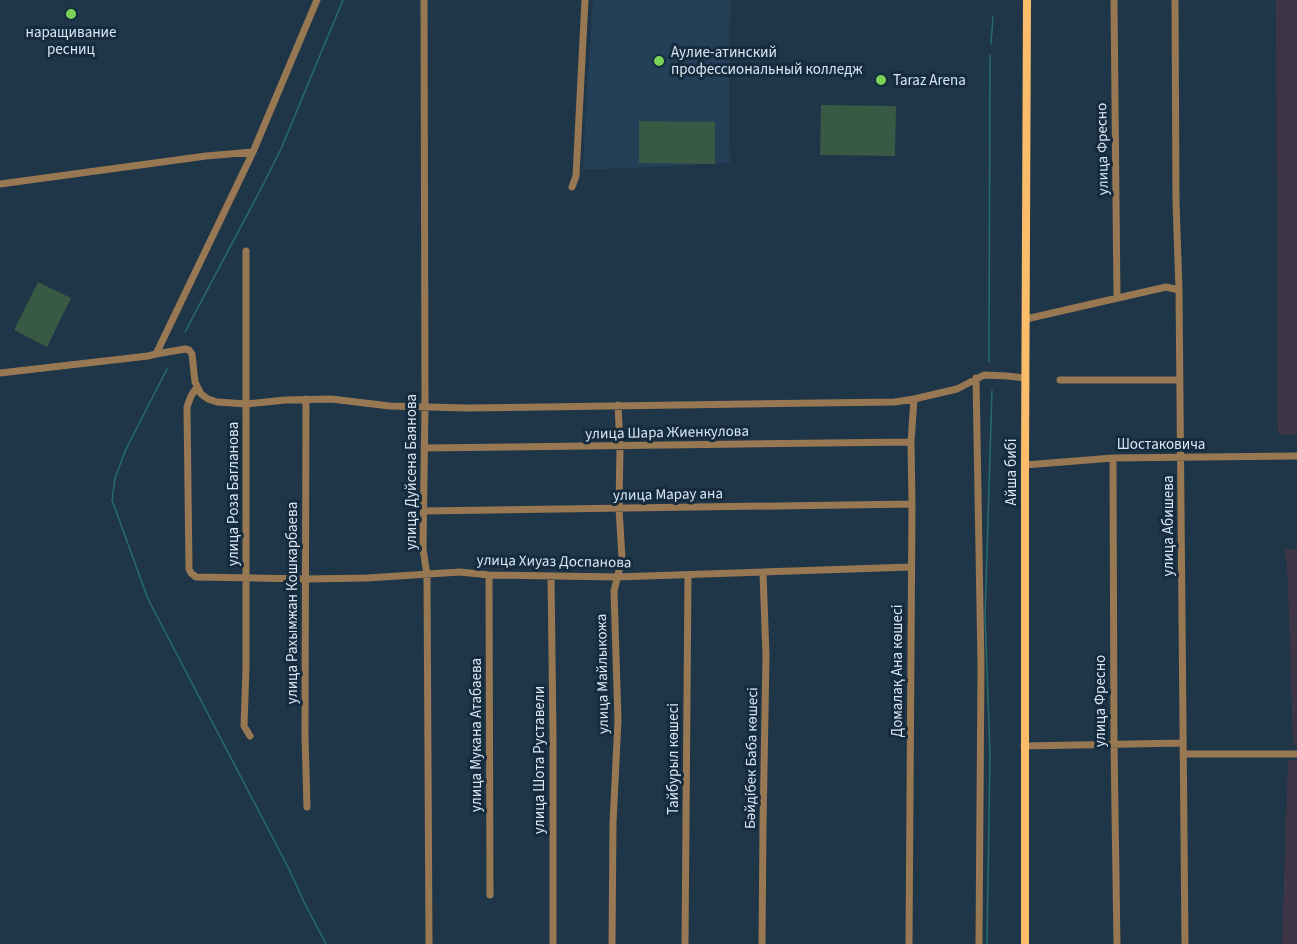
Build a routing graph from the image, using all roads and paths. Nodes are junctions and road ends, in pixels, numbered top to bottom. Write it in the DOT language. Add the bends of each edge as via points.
graph roads {
  1 [pos="317,0"];
  2 [pos="424,0"];
  3 [pos="585,0"];
  4 [pos="1027,0"];
  5 [pos="1114,0"];
  6 [pos="1175,0"];
  7 [pos="253,152"];
  8 [pos="0,184"];
  9 [pos="572,187"];
  10 [pos="246,251"];
  11 [pos="1179,290"];
  12 [pos="1117,298"];
  13 [pos="1026,319"];
  14 [pos="156,354"];
  15 [pos="0,373"];
  16 [pos="980,376"];
  17 [pos="1025,378"];
  18 [pos="1060,380"];
  19 [pos="1180,380"];
  20 [pos="197,387"];
  21 [pos="306,399"];
  22 [pos="914,399"];
  23 [pos="247,404"];
  24 [pos="618,405"];
  25 [pos="425,406"];
  26 [pos="911,442"];
  27 [pos="620,447"];
  28 [pos="424,448"];
  29 [pos="1297,456"];
  30 [pos="1113,458"];
  31 [pos="1181,458"];
  32 [pos="1025,465"];
  33 [pos="912,504"];
  34 [pos="619,508"];
  35 [pos="424,511"];
  36 [pos="911,567"];
  37 [pos="763,573"];
  38 [pos="427,575"];
  39 [pos="489,575"];
  40 [pos="688,575"];
  41 [pos="551,576"];
  42 [pos="617,577"];
  43 [pos="246,579"];
  44 [pos="306,579"];
  45 [pos="250,736"];
  46 [pos="1183,742"];
  47 [pos="1114,743"];
  48 [pos="1024,746"];
  49 [pos="1183,754"];
  50 [pos="1297,754"];
  51 [pos="307,807"];
  52 [pos="490,895"];
  53 [pos="429,944"];
  54 [pos="553,944"];
  55 [pos="612,944"];
  56 [pos="685,944"];
  57 [pos="762,944"];
  58 [pos="909,944"];
  59 [pos="979,944"];
  60 [pos="1025,944"];
  61 [pos="1117,944"];
  62 [pos="1185,944"];
  1 -- 7 [label="street"];
  2 -- 25 [label="street, улица Дуйсена Баянова"];
  3 -- 9 [label="street" via="576,176"];
  4 -- 13 [label="main road, Айша бибі"];
  5 -- 12 [label="street, улица Фресно"];
  6 -- 11 [label="street, улица Абишева"];
  7 -- 8 [label="street"];
  7 -- 14 [label="street"];
  10 -- 23 [label="street, улица Роза Багланова"];
  11 -- 12 [label="street" via="1166,287"];
  11 -- 19 [label="street, улица Абишева"];
  12 -- 13 [label="street"];
  13 -- 17 [label="main road, Айша бибі"];
  14 -- 15 [label="street"];
  14 -- 20 [label="street" via="189,350"];
  16 -- 17 [label="street"];
  16 -- 22 [label="street" via="957,389"];
  16 -- 59 [label="street"];
  17 -- 32 [label="main road, Айша бибі"];
  18 -- 19 [label="street"];
  19 -- 31 [label="street, улица Абишева"];
  20 -- 23 [label="street" via="208,399"];
  20 -- 43 [label="street, улица Хиуаз Доспанова" via="187,407 189,569 196,577"];
  21 -- 23 [label="street"];
  21 -- 25 [label="street"];
  21 -- 44 [label="street, улица Рахымжан Кошкарбаева"];
  22 -- 24 [label="street"];
  22 -- 26 [label="street, Домалақ Ана көшесі"];
  23 -- 43 [label="street, улица Роза Багланова"];
  24 -- 25 [label="street"];
  24 -- 27 [label="street, улица Майлыкожа"];
  25 -- 28 [label="street, улица Дуйсена Баянова"];
  26 -- 27 [label="street, улица Шара Жиенкулова"];
  26 -- 33 [label="street, Домалақ Ана көшесі"];
  27 -- 28 [label="street, улица Шара Жиенкулова"];
  27 -- 34 [label="street, улица Майлыкожа"];
  28 -- 35 [label="street, улица Дуйсена Баянова"];
  29 -- 31 [label="street, Шостаковича"];
  30 -- 31 [label="street, Шостаковича"];
  30 -- 32 [label="street, Шостаковича"];
  30 -- 47 [label="street, улица Фресно"];
  31 -- 46 [label="street, улица Абишева"];
  32 -- 48 [label="main road, Айша бибі"];
  33 -- 34 [label="street, улица Марау ана"];
  33 -- 36 [label="street, Домалақ Ана көшесі"];
  34 -- 35 [label="street, улица Марау ана"];
  34 -- 42 [label="street, улица Майлыкожа" via="621,558"];
  35 -- 38 [label="street, улица Дуйсена Баянова"];
  36 -- 37 [label="street, улица Хиуаз Доспанова"];
  36 -- 58 [label="street, Домалақ Ана көшесі"];
  37 -- 40 [label="street, улица Хиуаз Доспанова"];
  37 -- 57 [label="street, Бәйдібек Баба көшесі" via="766,656"];
  38 -- 39 [label="street, улица Хиуаз Доспанова"];
  38 -- 44 [label="street, улица Хиуаз Доспанова"];
  38 -- 53 [label="street, улица Дуйсена Баянова"];
  39 -- 41 [label="street, улица Хиуаз Доспанова"];
  39 -- 52 [label="street, улица Мукана Атабаева"];
  40 -- 42 [label="street, улица Хиуаз Доспанова"];
  40 -- 56 [label="street, Тайбурыл көшесі"];
  41 -- 42 [label="street, улица Хиуаз Доспанова"];
  41 -- 54 [label="street, улица Шота Руставели"];
  42 -- 55 [label="street, улица Майлыкожа"];
  43 -- 44 [label="street, улица Хиуаз Доспанова"];
  43 -- 45 [label="street, улица Роза Багланова" via="244,726"];
  44 -- 51 [label="street, улица Рахымжан Кошкарбаева"];
  46 -- 47 [label="street"];
  46 -- 49 [label="street, улица Абишева"];
  47 -- 48 [label="street"];
  47 -- 61 [label="street, улица Фресно"];
  48 -- 60 [label="main road, Айша бибі"];
  49 -- 50 [label="street"];
  49 -- 62 [label="street, улица Абишева"];
}
